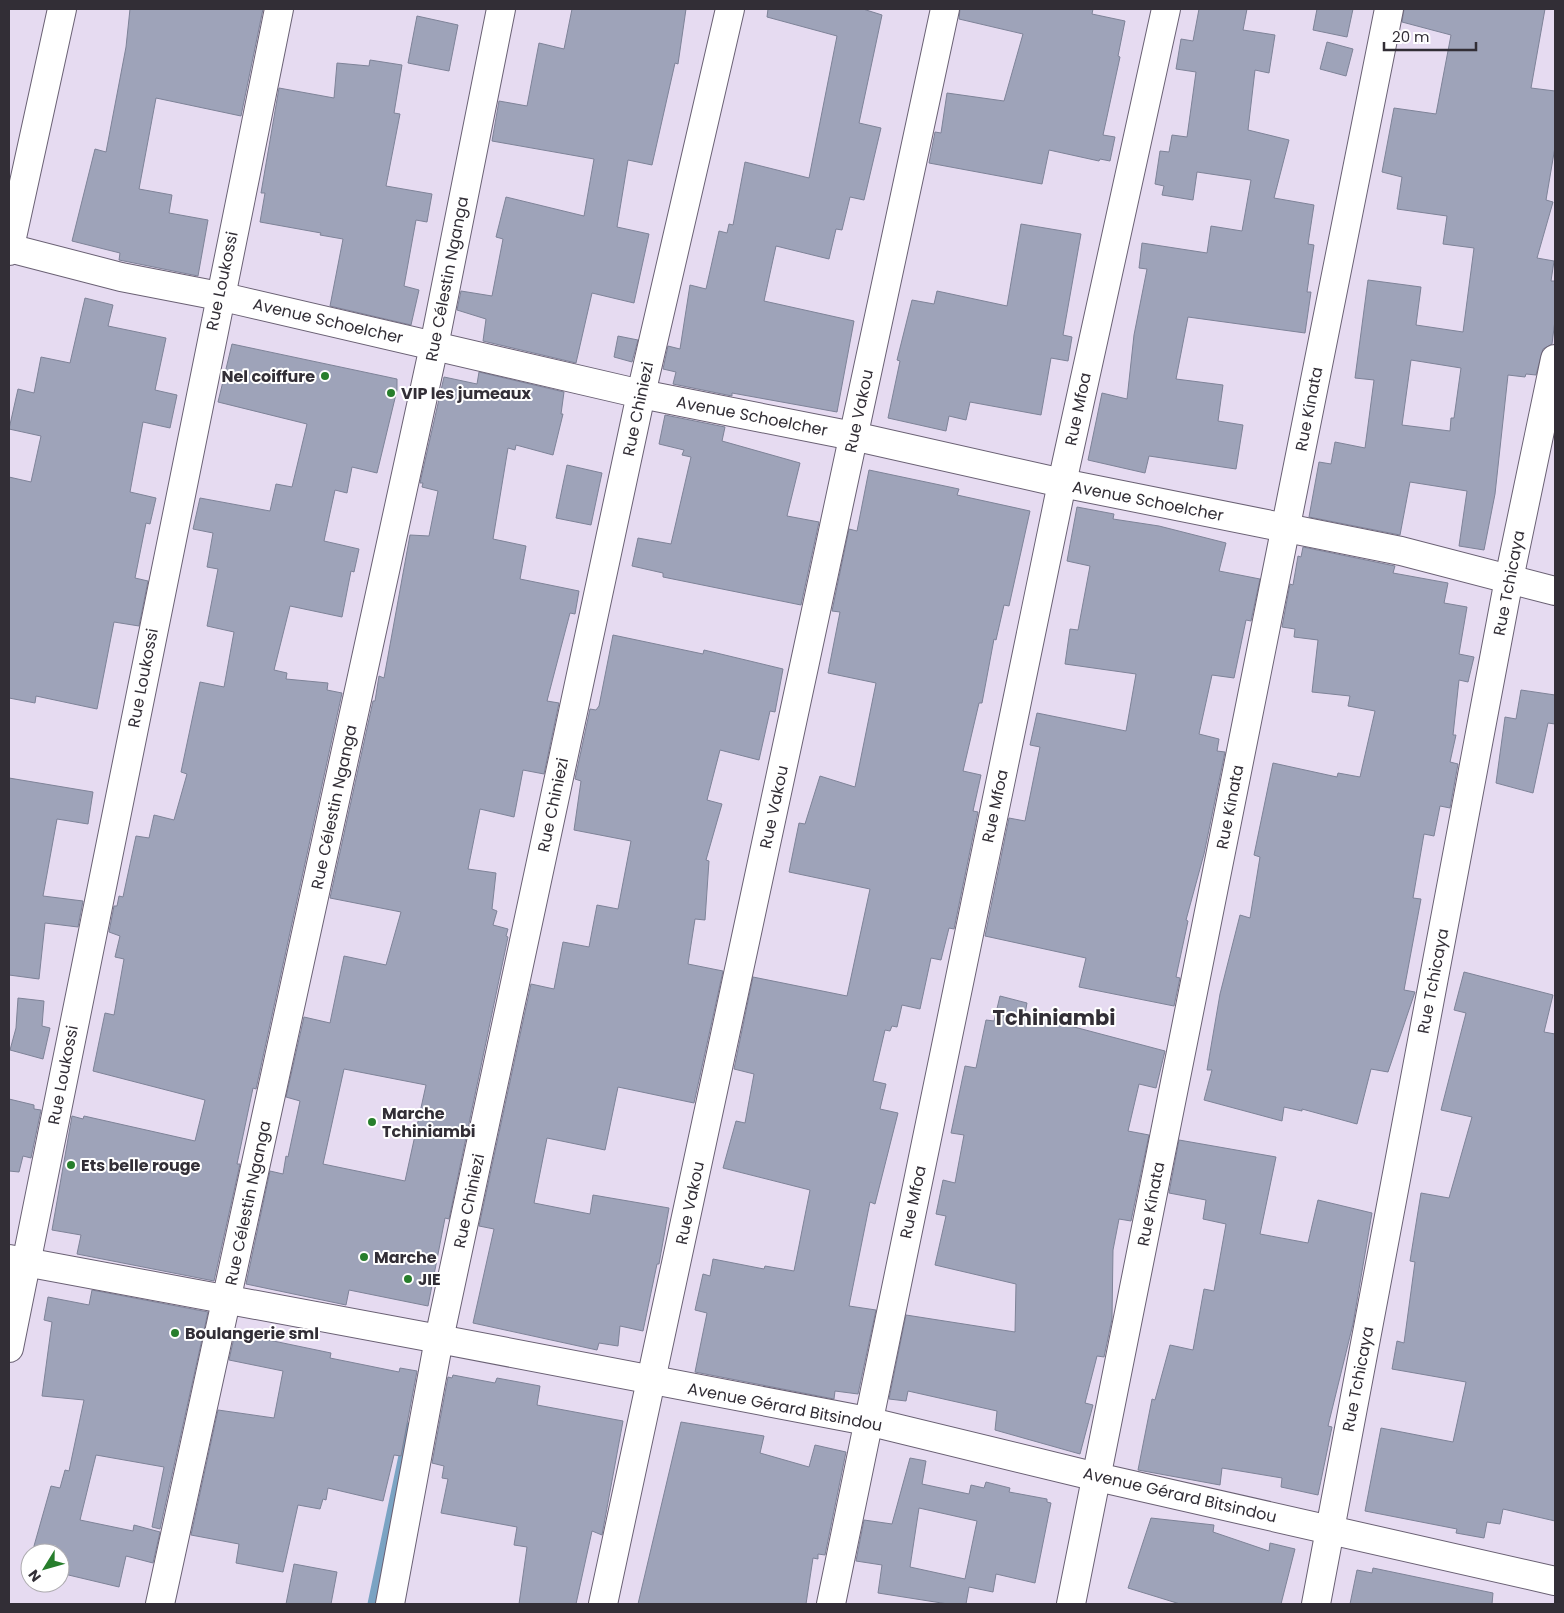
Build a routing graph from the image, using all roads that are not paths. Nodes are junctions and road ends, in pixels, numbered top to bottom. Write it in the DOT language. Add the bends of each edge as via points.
graph roads {
  1 [pos="62,9"];
  2 [pos="279,9"];
  3 [pos="501,9"];
  4 [pos="730,9"];
  5 [pos="945,9"];
  6 [pos="1166,9"];
  7 [pos="1389,9"];
  8 [pos="9,249"];
  9 [pos="219,296"];
  10 [pos="434,346"];
  11 [pos="1555,359"];
  12 [pos="641,394"];
  13 [pos="853,436"];
  14 [pos="1062,484"];
  15 [pos="1285,528"];
  16 [pos="1509,579"];
  17 [pos="1555,591"];
  18 [pos="17,1261"];
  19 [pos="227,1300"];
  20 [pos="439,1338"];
  21 [pos="9,1348"];
  22 [pos="652,1381"];
  23 [pos="867,1421"];
  24 [pos="1098,1477"];
  25 [pos="1329,1529"];
  26 [pos="1555,1581"];
  27 [pos="160,1604"];
  28 [pos="390,1604"];
  29 [pos="602,1604"];
  30 [pos="831,1604"];
  31 [pos="1071,1604"];
  32 [pos="1316,1604"];
  1 -- 8 [label="street"];
  2 -- 9 [label="street, Rue Loukossi"];
  3 -- 10 [label="street, Rue Célestin Nganga"];
  4 -- 12 [label="street, Rue Chiniezi"];
  5 -- 13 [label="street, Rue Vakou"];
  6 -- 14 [label="street, Rue Mfoa"];
  7 -- 15 [label="street, Rue Kinata"];
  8 -- 9 [label="street, Avenue Schoelcher" via="121,277"];
  9 -- 10 [label="street, Avenue Schoelcher"];
  9 -- 18 [label="street, Rue Loukossi"];
  10 -- 12 [label="street, Avenue Schoelcher"];
  10 -- 19 [label="street, Rue Célestin Nganga"];
  11 -- 16 [label="street, Rue Tchicaya"];
  12 -- 13 [label="street, Avenue Schoelcher"];
  12 -- 20 [label="street, Rue Chiniezi"];
  13 -- 14 [label="street, Avenue Schoelcher"];
  13 -- 22 [label="street, Rue Vakou"];
  14 -- 15 [label="street, Avenue Schoelcher"];
  14 -- 23 [label="street, Rue Mfoa"];
  15 -- 16 [label="street, Avenue Schoelcher" via="1401,551"];
  15 -- 24 [label="street, Rue Kinata"];
  16 -- 17 [label="street, Avenue Schoelcher"];
  16 -- 25 [label="street, Rue Tchicaya"];
  18 -- 19 [label="street, Avenue Gérard Bitsindou"];
  18 -- 21 [label="street, Rue Loukossi"];
  19 -- 20 [label="street, Avenue Gérard Bitsindou"];
  19 -- 27 [label="street, Rue Célestin Nganga"];
  20 -- 22 [label="street, Avenue Gérard Bitsindou"];
  20 -- 28 [label="street, Rue Chiniezi"];
  22 -- 23 [label="street, Avenue Gérard Bitsindou"];
  22 -- 29 [label="street, Rue Vakou"];
  23 -- 24 [label="street, Avenue Gérard Bitsindou"];
  23 -- 30 [label="street, Rue Mfoa"];
  24 -- 25 [label="street, Avenue Gérard Bitsindou"];
  24 -- 31 [label="street, Rue Kinata"];
  25 -- 26 [label="street, Avenue Gérard Bitsindou"];
  25 -- 32 [label="street, Rue Tchicaya"];
}
